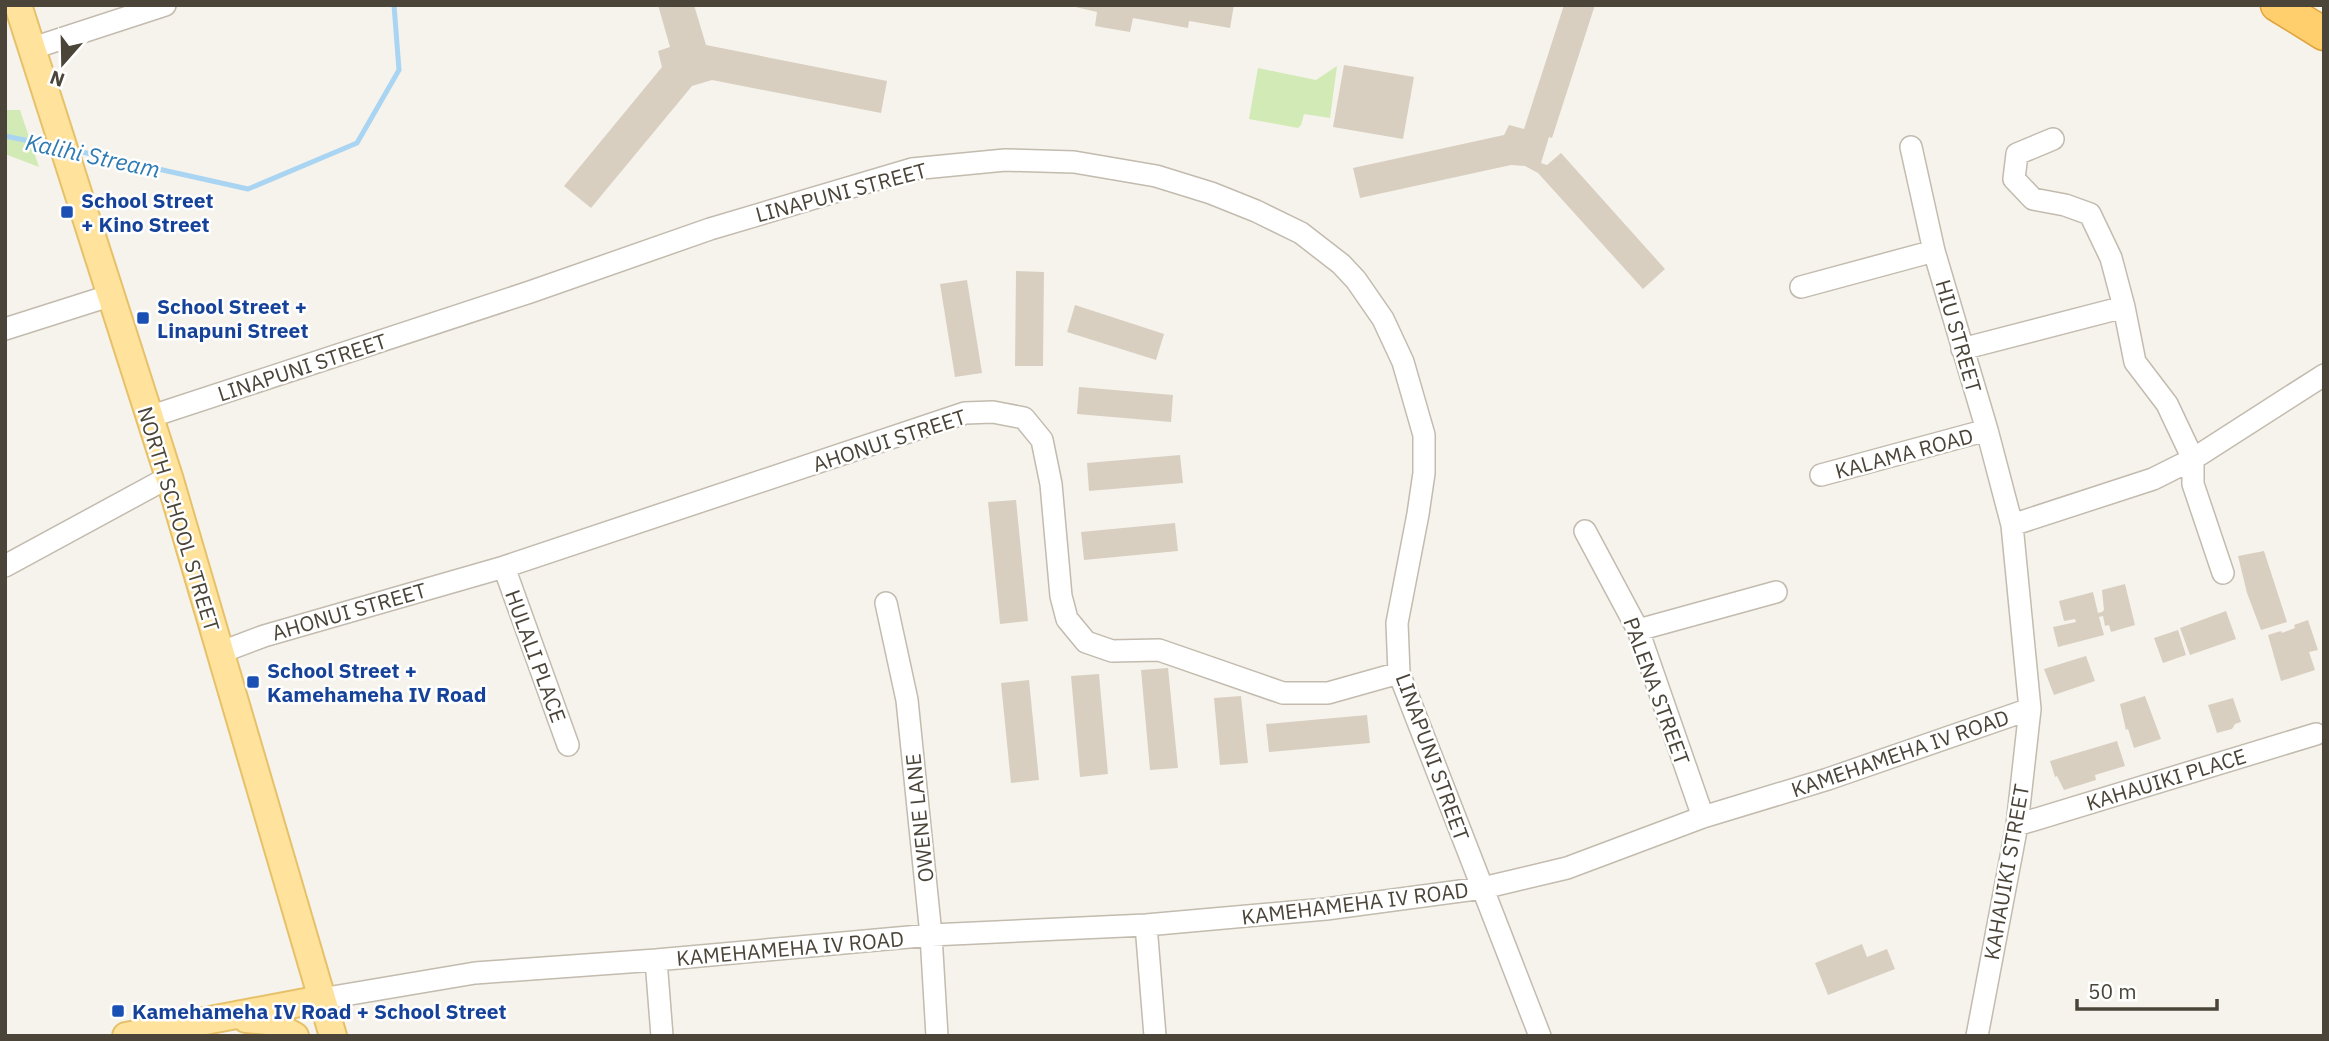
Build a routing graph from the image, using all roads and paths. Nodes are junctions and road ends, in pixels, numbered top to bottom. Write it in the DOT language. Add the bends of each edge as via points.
graph roads {
  1 [pos="18,5"];
  2 [pos="164,5"];
  3 [pos="2277,5"];
  4 [pos="2314,5"];
  5 [pos="2324,10"];
  6 [pos="2324,34"];
  7 [pos="30,49"];
  8 [pos="2053,139"];
  9 [pos="1911,147"];
  10 [pos="1934,251"];
  11 [pos="1801,288"];
  12 [pos="112,295"];
  13 [pos="2124,307"];
  14 [pos="5,329"];
  15 [pos="1962,349"];
  16 [pos="2324,375"];
  17 [pos="149,417"];
  18 [pos="1987,430"];
  19 [pos="2193,459"];
  20 [pos="1821,475"];
  21 [pos="169,477"];
  22 [pos="2012,525"];
  23 [pos="1585,531"];
  24 [pos="5,566"];
  25 [pos="504,566"];
  26 [pos="2223,573"];
  27 [pos="1776,593"];
  28 [pos="886,603"];
  29 [pos="1638,630"];
  30 [pos="219,653"];
  31 [pos="1399,673"];
  32 [pos="2030,709"];
  33 [pos="2316,734"];
  34 [pos="568,746"];
  35 [pos="1703,817"];
  36 [pos="2017,825"];
  37 [pos="1483,888"];
  38 [pos="1146,925"];
  39 [pos="931,934"];
  40 [pos="656,960"];
  41 [pos="321,999"];
  42 [pos="230,1027"];
  43 [pos="126,1036"];
  44 [pos="295,1036"];
  45 [pos="333,1036"];
  46 [pos="662,1036"];
  47 [pos="937,1036"];
  48 [pos="1156,1036"];
  49 [pos="1540,1036"];
  50 [pos="1977,1036"];
  1 -- 7 [label="main road, NORTH SCHOOL STREET"];
  2 -- 7 [label="street"];
  3 -- 6 [label="highway"];
  4 -- 5 [label="highway"];
  7 -- 12 [label="main road, NORTH SCHOOL STREET"];
  8 -- 13 [label="street" via="2017,154 2014,179 2033,199 2090,215 2110,258"];
  9 -- 10 [label="street, HIU STREET"];
  10 -- 11 [label="street"];
  10 -- 15 [label="street, HIU STREET"];
  12 -- 14 [label="street"];
  12 -- 17 [label="main road, NORTH SCHOOL STREET"];
  13 -- 15 [label="street"];
  13 -- 19 [label="street" via="2135,362 2167,404"];
  15 -- 18 [label="street, HIU STREET"];
  16 -- 19 [label="street"];
  17 -- 21 [label="main road, NORTH SCHOOL STREET"];
  17 -- 31 [label="street, LINAPUNI STREET" via="710,229 912,169 1005,160 1074,162 1156,176 1211,193 1301,233 1341,264 1383,319 1403,362 1424,435 1424,473 1397,623"];
  18 -- 20 [label="street, KALAMA ROAD"];
  18 -- 22 [label="street, HIU STREET"];
  19 -- 22 [label="street" via="2153,479"];
  19 -- 26 [label="street" via="2193,484"];
  21 -- 24 [label="street"];
  21 -- 30 [label="main road, NORTH SCHOOL STREET"];
  22 -- 32 [label="street, KAMEHAMEHA IV ROAD"];
  23 -- 29 [label="street, PALENA STREET"];
  25 -- 30 [label="street, AHONUI STREET"];
  25 -- 31 [label="street, AHONUI STREET" via="965,413 993,412 1024,418 1042,440 1051,484 1061,596 1068,619 1086,642 1112,651 1159,650 1283,693 1328,693"];
  25 -- 34 [label="street, HULALI PLACE"];
  27 -- 29 [label="street"];
  28 -- 39 [label="street, OWENE LANE" via="907,700"];
  29 -- 35 [label="street, PALENA STREET"];
  30 -- 41 [label="main road, NORTH SCHOOL STREET"];
  31 -- 37 [label="street, LINAPUNI STREET"];
  32 -- 35 [label="street, KAMEHAMEHA IV ROAD"];
  32 -- 36 [label="street, KAHAUIKI STREET"];
  33 -- 36 [label="street, KAHAUIKI PLACE"];
  35 -- 37 [label="street, KAMEHAMEHA IV ROAD" via="1567,868"];
  36 -- 50 [label="street, KAHAUIKI STREET"];
  37 -- 38 [label="street, KAMEHAMEHA IV ROAD" via="1326,909"];
  37 -- 49 [label="street, LINAPUNI STREET"];
  38 -- 39 [label="street, KAMEHAMEHA IV ROAD"];
  38 -- 48 [label="street"];
  39 -- 40 [label="street, KAMEHAMEHA IV ROAD"];
  39 -- 47 [label="street, OWENE LANE"];
  40 -- 41 [label="street, KAMEHAMEHA IV ROAD" via="475,973"];
  40 -- 46 [label="street"];
  41 -- 42 [label="main road, KAMEHAMEHA IV ROAD"];
  41 -- 45 [label="main road, NORTH SCHOOL STREET"];
  42 -- 43 [label="main road, KAMEHAMEHA IV ROAD"];
  42 -- 44 [label="main road" via="268,1021"];
}
